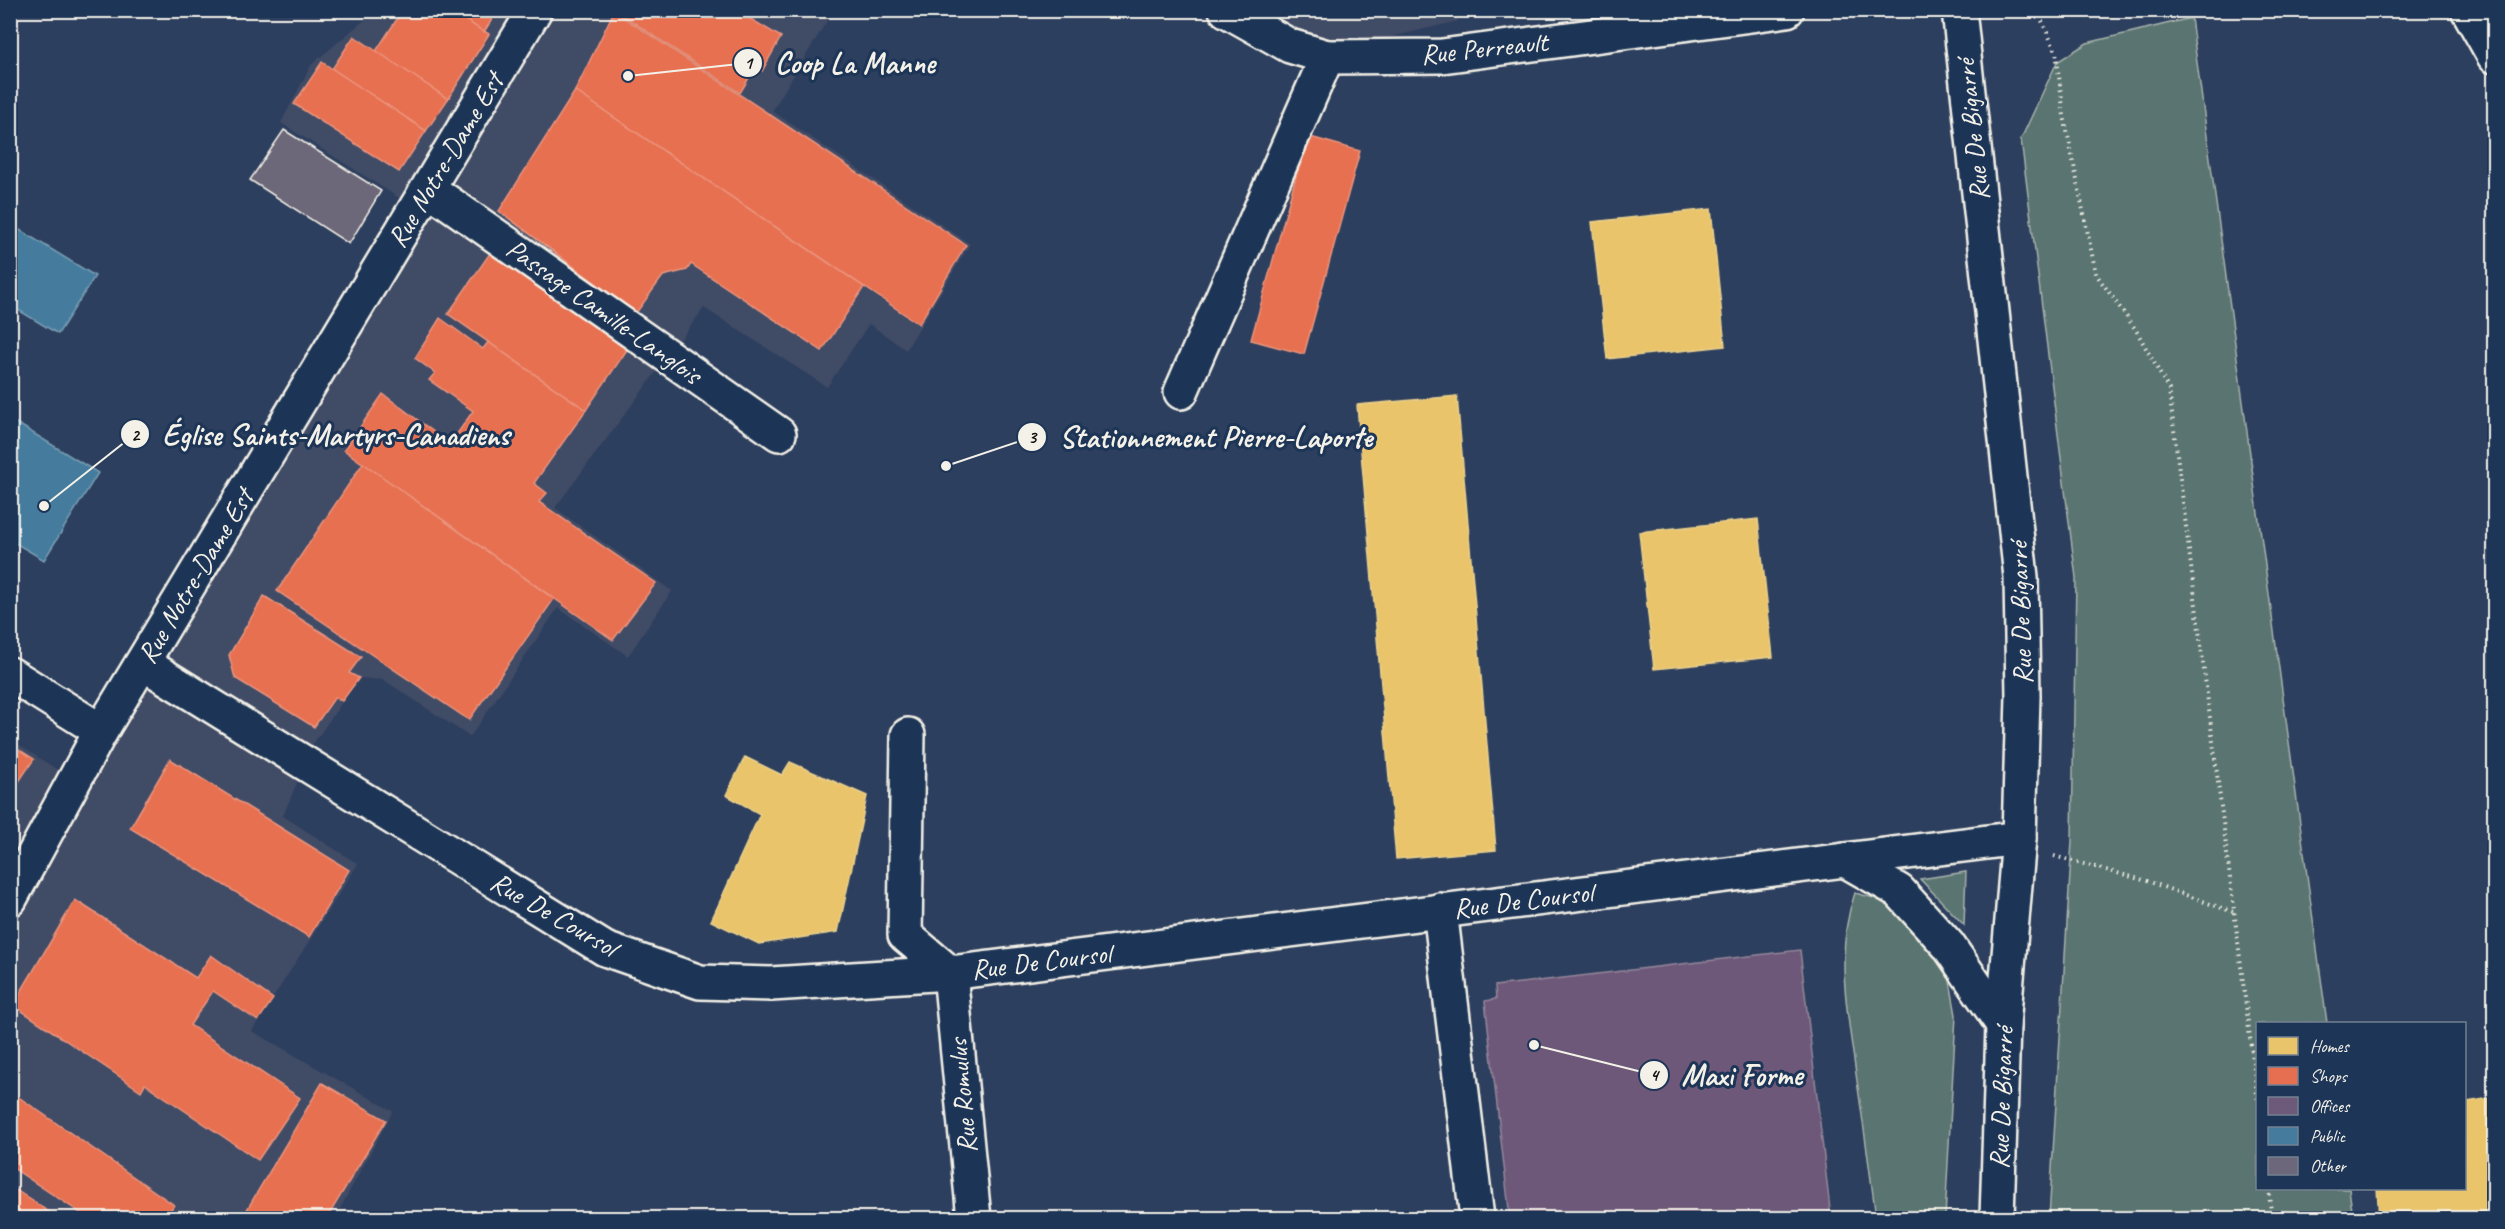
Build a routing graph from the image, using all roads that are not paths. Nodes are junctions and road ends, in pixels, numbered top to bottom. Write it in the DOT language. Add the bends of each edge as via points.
graph roads {
  1 [pos="534,10"];
  2 [pos="1226,10"];
  3 [pos="1788,10"];
  4 [pos="1959,10"];
  5 [pos="2468,10"];
  6 [pos="2494,56"];
  7 [pos="1327,57"];
  8 [pos="429,189"];
  9 [pos="1181,392"];
  10 [pos="779,434"];
  11 [pos="143,663"];
  12 [pos="10,674"];
  13 [pos="101,731"];
  14 [pos="908,735"];
  15 [pos="2018,843"];
  16 [pos="1845,860"];
  17 [pos="10,899"];
  18 [pos="1440,910"];
  19 [pos="950,973"];
  20 [pos="2003,1025"];
  21 [pos="974,1218"];
  22 [pos="1477,1218"];
  23 [pos="1997,1218"];
  1 -- 8 [label="street, Rue Notre-Dame Est"];
  2 -- 7 [label="street, Rue Perreault" via="1290,46"];
  3 -- 7 [label="street, Rue Perreault" via="1442,56"];
  4 -- 15 [label="street, Rue De Bigarré" via="2021,577 2023,696"];
  5 -- 6 [label="street"];
  7 -- 9 [label="street"];
  8 -- 10 [label="street, Passage Camille-Langlois"];
  8 -- 11 [label="street, Rue Notre-Dame Est"];
  11 -- 13 [label="street, Rue Notre-Dame Est"];
  11 -- 19 [label="street, Rue De Coursol" via="605,949 700,982 771,984"];
  12 -- 13 [label="street"];
  13 -- 17 [label="street, Rue Notre-Dame Est"];
  14 -- 19 [label="street" via="905,935"];
  15 -- 16 [label="street, Rue De Coursol"];
  15 -- 20 [label="street, Rue De Bigarré"];
  16 -- 18 [label="street, Rue De Coursol"];
  16 -- 20 [label="street" via="1899,891 1948,945"];
  18 -- 19 [label="street, Rue De Coursol"];
  18 -- 22 [label="street"];
  19 -- 21 [label="street, Rue Romulus"];
  20 -- 23 [label="street, Rue De Bigarré"];
}
